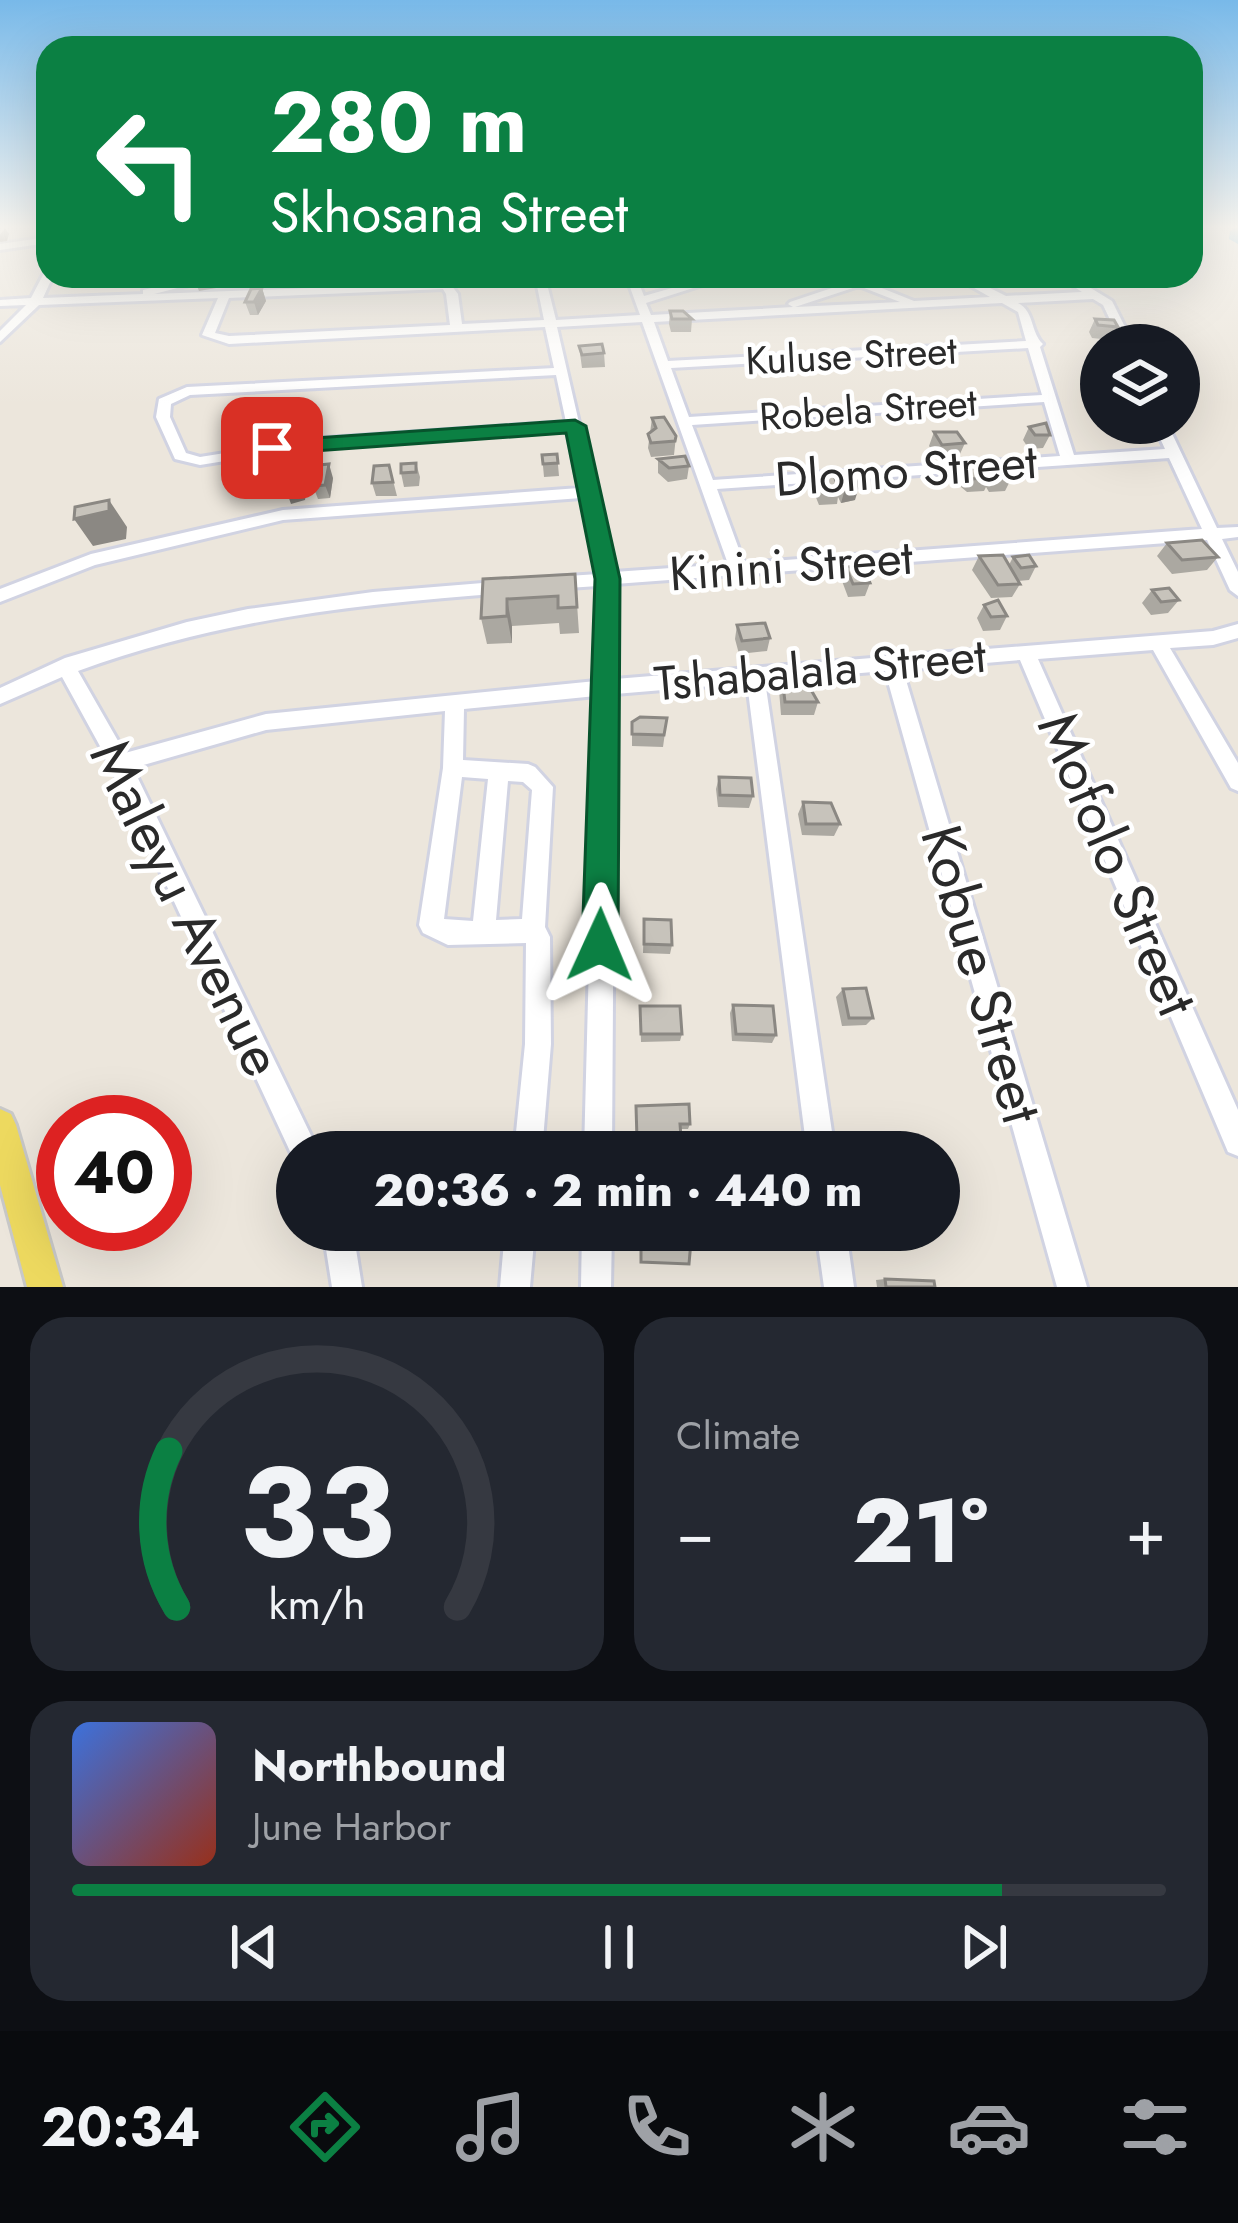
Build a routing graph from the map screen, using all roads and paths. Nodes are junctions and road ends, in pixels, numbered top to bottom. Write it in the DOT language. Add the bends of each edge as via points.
graph roads {
  1 [pos="42,288"];
  2 [pos="169,288"];
  3 [pos="228,288"];
  4 [pos="261,288"];
  5 [pos="375,288"];
  6 [pos="445,288"];
  7 [pos="544,288"];
  8 [pos="636,288"];
  9 [pos="686,288"];
  10 [pos="842,288"];
  11 [pos="874,288"];
  12 [pos="985,288"];
  13 [pos="1085,288"];
  14 [pos="355,290"];
  15 [pos="263,295"];
  16 [pos="1098,295"];
  17 [pos="228,297"];
  18 [pos="1010,299"];
  19 [pos="112,302"];
  20 [pos="640,302"];
  21 [pos="0,303"];
  22 [pos="913,303"];
  23 [pos="34,304"];
  24 [pos="778,311"];
  25 [pos="646,318"];
  26 [pos="554,323"];
  27 [pos="1120,324"];
  28 [pos="457,329"];
  29 [pos="0,338"];
  30 [pos="1036,344"];
  31 [pos="665,365"];
  32 [pos="563,370"];
  33 [pos="1051,398"];
  34 [pos="685,421"];
  35 [pos="575,426"];
  36 [pos="1169,444"];
  37 [pos="1173,453"];
  38 [pos="1068,458"];
  39 [pos="711,484"];
  40 [pos="591,492"];
  41 [pos="1238,532"];
  42 [pos="1213,534"];
  43 [pos="738,568"];
  44 [pos="608,579"];
  45 [pos="1238,590"];
  46 [pos="0,596"];
  47 [pos="1238,631"];
  48 [pos="1157,641"];
  49 [pos="1026,653"];
  50 [pos="891,662"];
  51 [pos="64,665"];
  52 [pos="755,675"];
  53 [pos="605,689"];
  54 [pos="0,696"];
  55 [pos="455,704"];
  56 [pos="120,763"];
  57 [pos="452,768"];
  58 [pos="499,771"];
  59 [pos="1238,782"];
  60 [pos="533,932"];
  61 [pos="483,934"];
  62 [pos="0,1125"];
  63 [pos="294,1131"];
  64 [pos="528,1131"];
  65 [pos="598,1131"];
  66 [pos="818,1131"];
  67 [pos="1238,1142"];
  68 [pos="341,1251"];
  69 [pos="518,1251"];
  70 [pos="597,1251"];
  71 [pos="835,1251"];
  72 [pos="45,1287"];
  73 [pos="347,1287"];
  74 [pos="515,1287"];
  75 [pos="596,1287"];
  76 [pos="839,1287"];
  77 [pos="1072,1287"];
  1 -- 23 [label="street"];
  2 -- 19 [label="street"];
  3 -- 17 [label="street"];
  4 -- 15 [label="street"];
  5 -- 14 [label="street"];
  6 -- 28 [label="street"];
  7 -- 26 [label="street"];
  8 -- 20 [label="street"];
  9 -- 20 [label="street"];
  10 -- 24 [label="street"];
  11 -- 22 [label="street"];
  12 -- 18 [label="street"];
  13 -- 16 [label="street"];
  14 -- 15 [label="street"];
  15 -- 17 [label="street"];
  16 -- 18 [label="street"];
  16 -- 27 [label="street"];
  17 -- 19 [label="street"];
  17 -- 28 [label="street" via="208,334 217,340"];
  18 -- 22 [label="street"];
  18 -- 30 [label="street"];
  19 -- 23 [label="street"];
  20 -- 25 [label="street"];
  21 -- 23 [label="street"];
  22 -- 24 [label="street"];
  23 -- 29 [label="street"];
  24 -- 25 [label="street"];
  25 -- 26 [label="street"];
  25 -- 31 [label="street"];
  26 -- 28 [label="street"];
  26 -- 32 [label="street"];
  30 -- 31 [label="street, Kuluse Street"];
  30 -- 33 [label="street"];
  31 -- 34 [label="street"];
  32 -- 35 [label="street"];
  32 -- 35 [label="street" via="187,392 164,402 163,417 180,456 200,461 311,443"];
  33 -- 34 [label="street, Robela Street"];
  33 -- 38 [label="street"];
  34 -- 39 [label="street"];
  35 -- 40 [label="street"];
  36 -- 37 [label="street"];
  37 -- 38 [label="street, Dlomo Street"];
  37 -- 42 [label="street"];
  38 -- 39 [label="street, Dlomo Street"];
  39 -- 43 [label="street"];
  40 -- 44 [label="street"];
  40 -- 46 [label="street" via="283,515 91,560"];
  41 -- 42 [label="street, Kinini Street"];
  42 -- 43 [label="street, Kinini Street"];
  42 -- 45 [label="street"];
  43 -- 44 [label="street, Kinini Street"];
  44 -- 51 [label="street, Kinini Street" via="324,599 207,622"];
  44 -- 53 [label="street"];
  47 -- 48 [label="street, Tshabalala Street"];
  48 -- 49 [label="street, Tshabalala Street"];
  48 -- 59 [label="street"];
  49 -- 50 [label="street, Tshabalala Street"];
  49 -- 67 [label="street, Mofolo Street"];
  50 -- 52 [label="street, Tshabalala Street"];
  50 -- 77 [label="street, Kobue Street"];
  51 -- 54 [label="street, Kinini Street"];
  51 -- 56 [label="street, Maleyu Avenue"];
  52 -- 53 [label="street, Tshabalala Street"];
  52 -- 66 [label="street"];
  53 -- 55 [label="street, Tshabalala Street"];
  53 -- 65 [label="street"];
  55 -- 56 [label="street, Tshabalala Street" via="253,724"];
  55 -- 57 [label="street"];
  56 -- 63 [label="street, Maleyu Avenue"];
  57 -- 58 [label="street"];
  57 -- 61 [label="street" via="431,926"];
  58 -- 60 [label="street" via="528,772 543,787"];
  58 -- 61 [label="street"];
  60 -- 61 [label="street"];
  60 -- 64 [label="street" via="541,948"];
  62 -- 72 [label="main road"];
  68 -- 73 [label="street"];
  69 -- 74 [label="street"];
  70 -- 75 [label="street"];
  71 -- 76 [label="street"];
}
